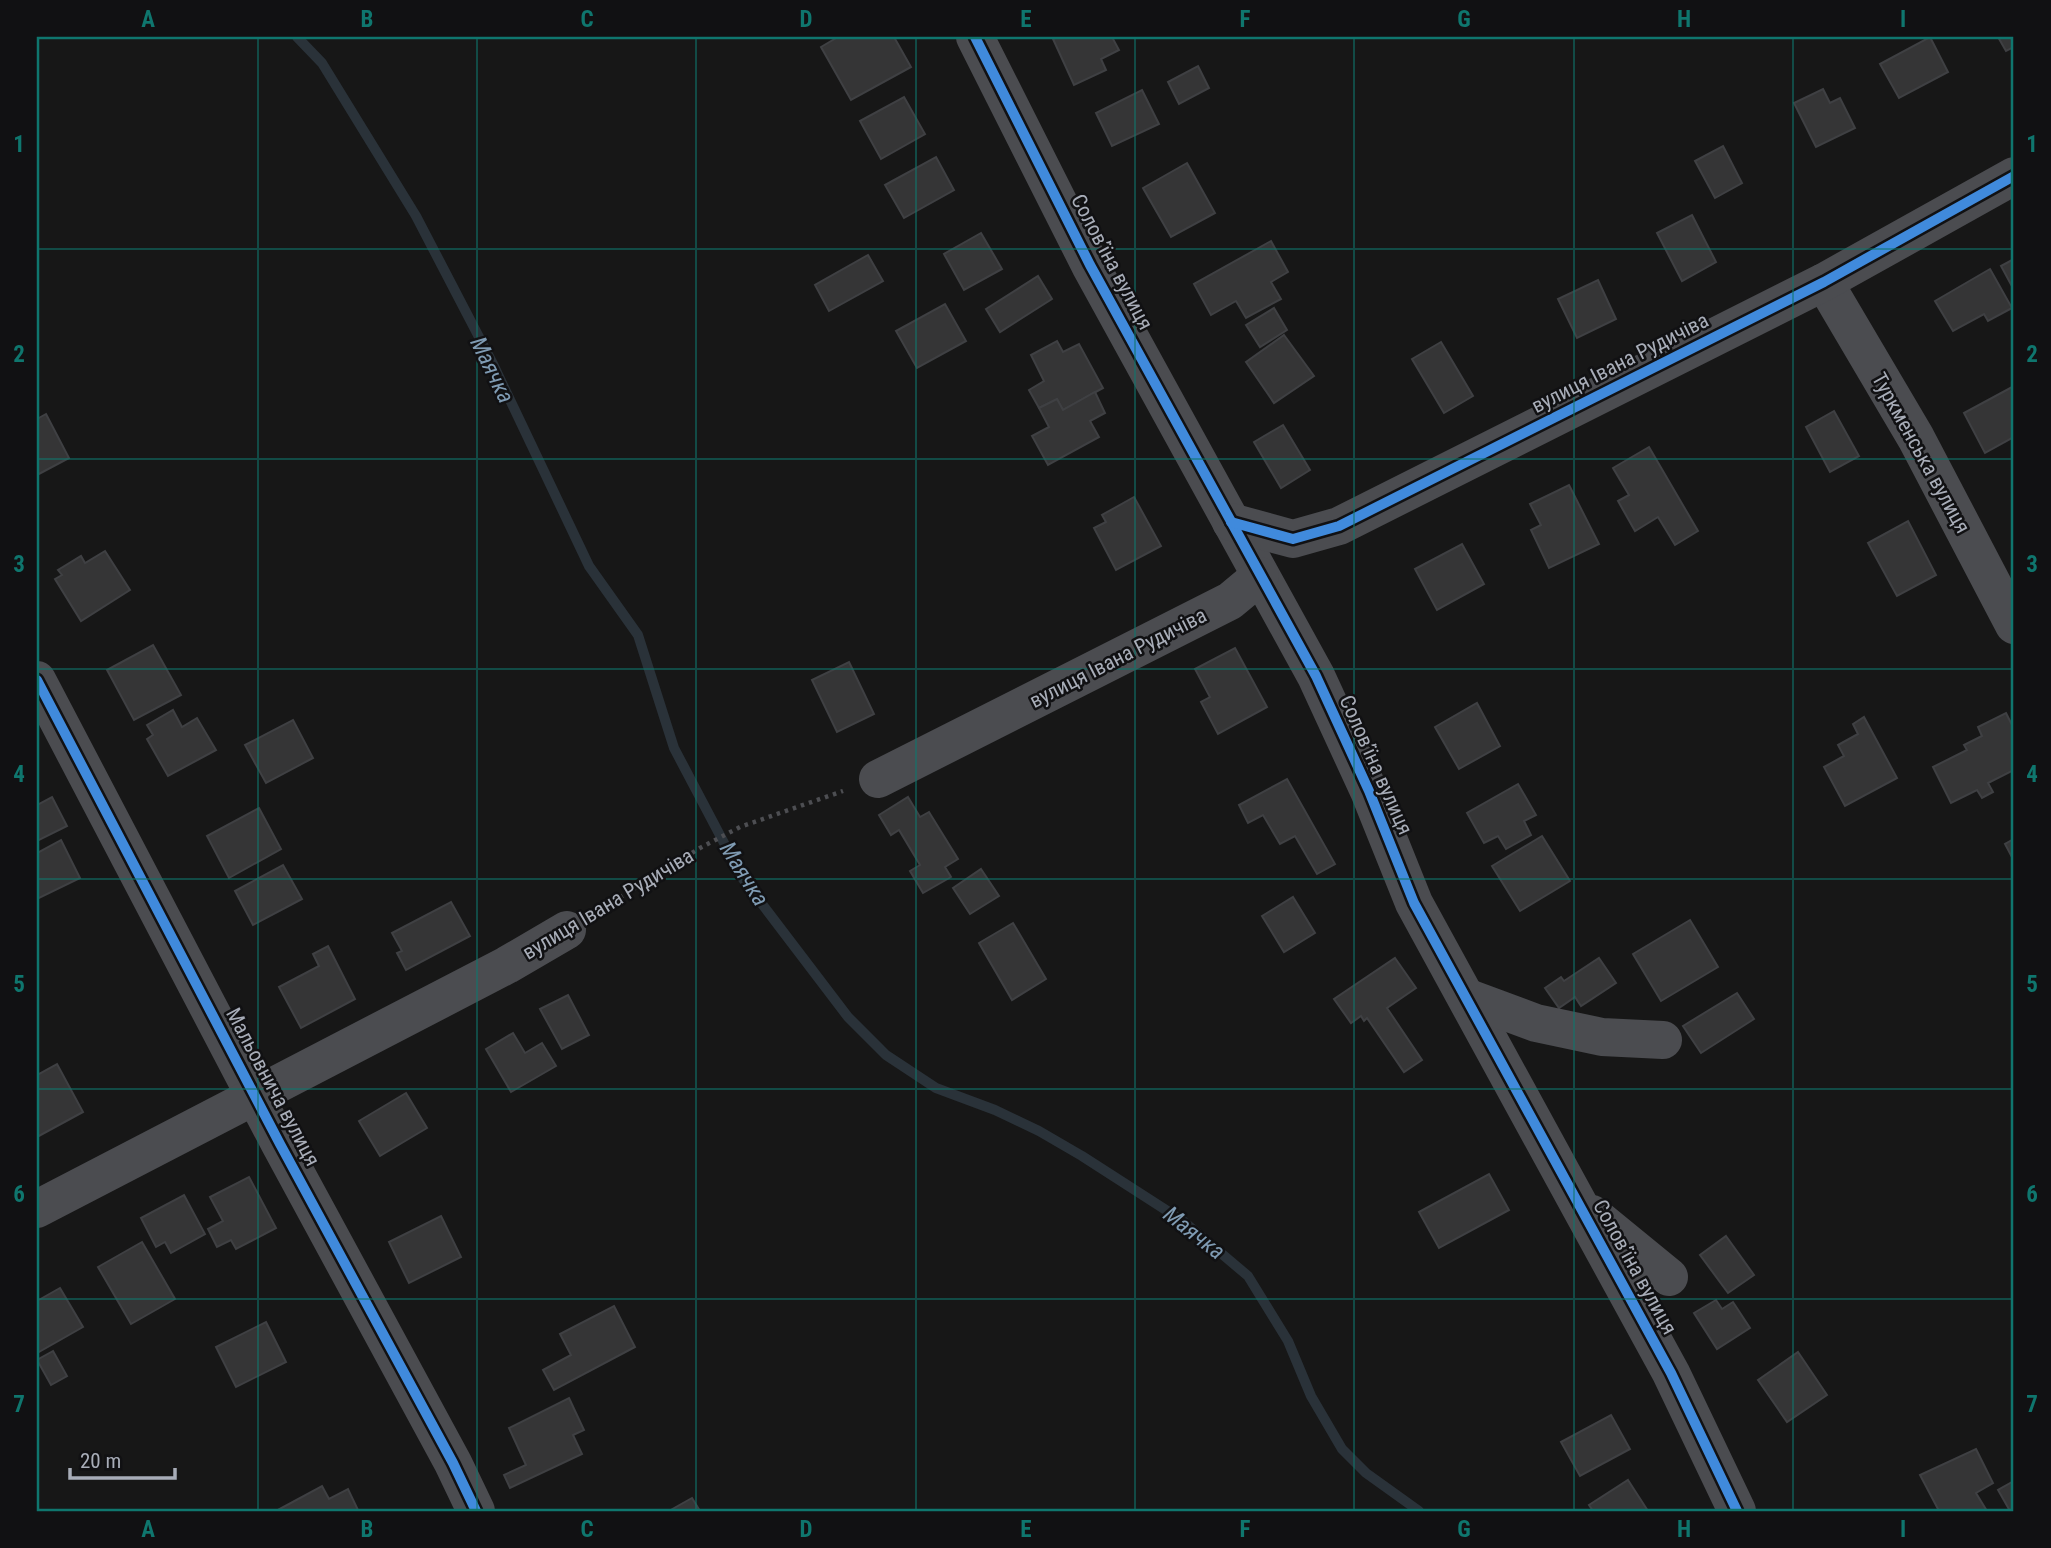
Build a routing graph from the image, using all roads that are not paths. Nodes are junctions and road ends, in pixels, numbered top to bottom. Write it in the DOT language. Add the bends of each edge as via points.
graph roads {
  1 [pos="975,37"];
  2 [pos="2014,176"];
  3 [pos="1824,282"];
  4 [pos="1231,522"];
  5 [pos="1261,576"];
  6 [pos="2014,625"];
  7 [pos="37,680"];
  8 [pos="878,779"];
  9 [pos="567,930"];
  10 [pos="1466,997"];
  11 [pos="1662,1040"];
  12 [pos="257,1096"];
  13 [pos="1578,1202"];
  14 [pos="37,1209"];
  15 [pos="1669,1277"];
  16 [pos="476,1511"];
  17 [pos="1737,1511"];
  1 -- 4 [label="street, Соловʼїна вулиця" via="1090,265"];
  2 -- 3 [label="street, вулиця Івана Рудичіва"];
  3 -- 4 [label="street, вулиця Івана Рудичіва" via="1339,526 1293,539"];
  3 -- 6 [label="street, Туркменська вулиця" via="1916,438"];
  4 -- 5 [label="street, Соловʼїна вулиця"];
  5 -- 8 [label="street, вулиця Івана Рудичіва" via="1230,601"];
  5 -- 10 [label="street, Соловʼїна вулиця" via="1369,791 1414,903"];
  7 -- 12 [label="street, Мальовнича вулиця"];
  9 -- 12 [label="street, вулиця Івана Рудичіва"];
  10 -- 11 [label="street" via="1536,1023 1589,1035"];
  10 -- 13 [label="street, Соловʼїна вулиця"];
  12 -- 14 [label="street, вулиця Івана Рудичіва"];
  12 -- 16 [label="street, Мальовнича вулиця"];
  13 -- 15 [label="street"];
  13 -- 17 [label="street, Соловʼїна вулиця" via="1671,1373"];
}
